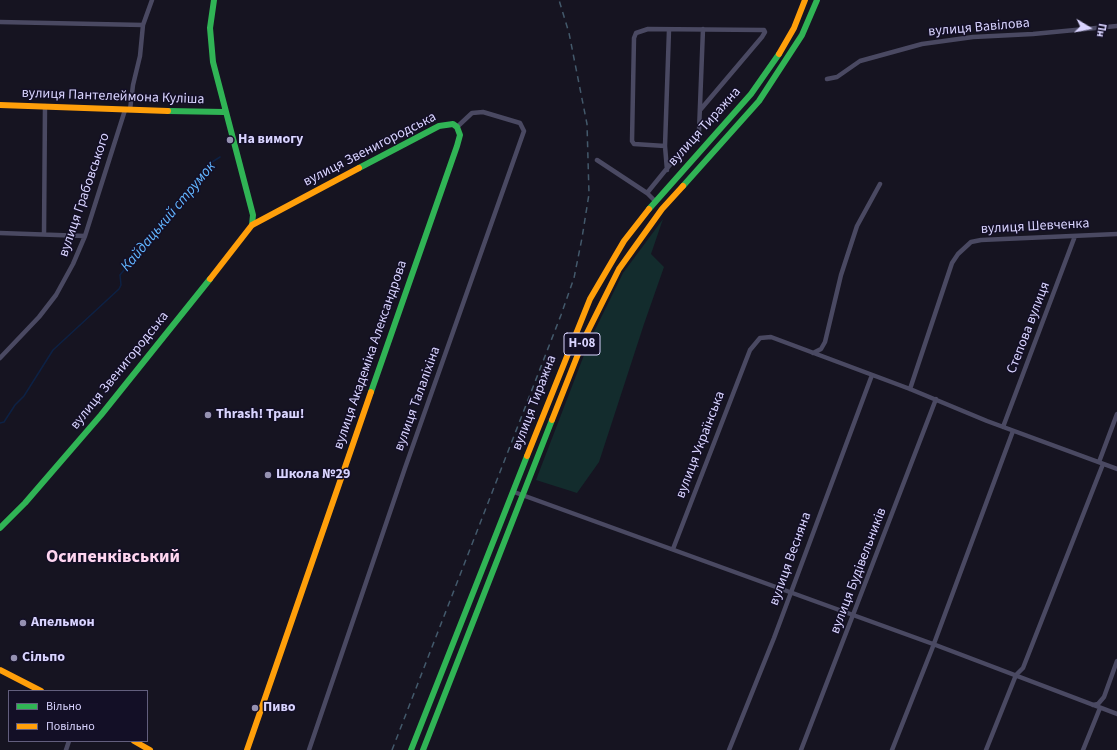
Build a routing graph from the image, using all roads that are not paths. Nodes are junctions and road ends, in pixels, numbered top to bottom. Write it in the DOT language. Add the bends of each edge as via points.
graph roads {
  1 [pos="152,0"];
  2 [pos="214,0"];
  3 [pos="805,0"];
  4 [pos="817,0"];
  5 [pos="0,22"];
  6 [pos="143,25"];
  7 [pos="1117,26"];
  8 [pos="703,29"];
  9 [pos="669,30"];
  10 [pos="827,79"];
  11 [pos="0,105"];
  12 [pos="45,106"];
  13 [pos="701,109"];
  14 [pos="128,110"];
  15 [pos="224,112"];
  16 [pos="457,127"];
  17 [pos="665,146"];
  18 [pos="597,160"];
  19 [pos="667,170"];
  20 [pos="880,184"];
  21 [pos="647,193"];
  22 [pos="655,201"];
  23 [pos="662,209"];
  24 [pos="252,225"];
  25 [pos="0,234"];
  26 [pos="44,234"];
  27 [pos="1117,234"];
  28 [pos="85,236"];
  29 [pos="1075,236"];
  30 [pos="813,353"];
  31 [pos="0,358"];
  32 [pos="872,375"];
  33 [pos="910,389"];
  34 [pos="936,399"];
  35 [pos="1117,414"];
  36 [pos="1003,427"];
  37 [pos="1013,431"];
  38 [pos="1101,463"];
  39 [pos="1117,470"];
  40 [pos="514,492"];
  41 [pos="523,495"];
  42 [pos="0,528"];
  43 [pos="673,549"];
  44 [pos="790,592"];
  45 [pos="853,615"];
  46 [pos="933,644"];
  47 [pos="1117,661"];
  48 [pos="0,670"];
  49 [pos="1016,675"];
  50 [pos="39,690"];
  51 [pos="1093,705"];
  52 [pos="1100,708"];
  53 [pos="1117,714"];
  54 [pos="136,742"];
  55 [pos="150,750"];
  56 [pos="247,750"];
  57 [pos="309,750"];
  58 [pos="411,750"];
  59 [pos="423,750"];
  60 [pos="730,750"];
  61 [pos="801,750"];
  62 [pos="892,750"];
  63 [pos="986,750"];
  64 [pos="1083,750"];
  1 -- 6 [label="street, вулиця Грабовського"];
  2 -- 15 [label="street" via="210,28 213,62"];
  3 -- 22 [label="street, вулиця Тиражна / Н-08" via="794,28 773,64 751,94"];
  4 -- 23 [label="street, вулиця Тиражна / Н-08" via="802,35 759,101"];
  5 -- 6 [label="street"];
  6 -- 14 [label="street, вулиця Грабовського" via="140,56"];
  7 -- 10 [label="street, вулиця Вавілова" via="973,37 922,44 860,61 837,77"];
  8 -- 9 [label="street"];
  8 -- 13 [label="street"];
  8 -- 13 [label="street" via="760,28 765,32"];
  9 -- 17 [label="street"];
  9 -- 17 [label="street" via="643,30 636,33 634,38 632,141 634,144"];
  11 -- 12 [label="street, вулиця Пантелеймона Куліша"];
  12 -- 14 [label="street, вулиця Пантелеймона Куліша"];
  12 -- 26 [label="street"];
  13 -- 19 [label="street" via="696,139"];
  14 -- 15 [label="street, вулиця Пантелеймона Куліша"];
  14 -- 28 [label="street, вулиця Грабовського"];
  15 -- 24 [label="street" via="253,215"];
  16 -- 24 [label="street, вулиця Звенигородська" via="453,124 439,126"];
  16 -- 56 [label="street, вулиця Академіка Александрова" via="460,135 457,146"];
  16 -- 57 [label="street, вулиця Талаліхіна" via="472,113 483,112 520,123 524,131"];
  17 -- 19 [label="street"];
  18 -- 21 [label="street"];
  19 -- 21 [label="street"];
  20 -- 30 [label="street" via="857,226 841,275 825,342 821,349"];
  21 -- 22 [label="street"];
  22 -- 23 [label="street"];
  22 -- 40 [label="street, вулиця Тиражна / Н-08" via="624,241 590,299"];
  23 -- 41 [label="street, вулиця Тиражна / Н-08" via="618,269 594,318"];
  24 -- 42 [label="street, вулиця Звенигородська" via="101,415"];
  25 -- 26 [label="street"];
  26 -- 28 [label="street"];
  27 -- 29 [label="street, вулиця Шевченка"];
  28 -- 31 [label="street, вулиця Грабовського" via="56,295"];
  29 -- 33 [label="street, вулиця Шевченка" via="976,240 958,254 948,274"];
  29 -- 36 [label="street, Степова вулиця"];
  30 -- 32 [label="street"];
  30 -- 43 [label="street, вулиця Українська" via="771,337 760,338 750,350"];
  32 -- 33 [label="street"];
  32 -- 44 [label="street, вулиця Весняна"];
  33 -- 34 [label="street"];
  34 -- 36 [label="street"];
  34 -- 45 [label="street, вулиця Будівельників"];
  35 -- 38 [label="street"];
  36 -- 37 [label="street"];
  37 -- 38 [label="street"];
  37 -- 46 [label="street"];
  38 -- 39 [label="street"];
  38 -- 49 [label="street" via="1023,668"];
  40 -- 41 [label="street"];
  40 -- 58 [label="street, вулиця Тиражна / Н-08"];
  41 -- 43 [label="street"];
  41 -- 59 [label="street, вулиця Тиражна / Н-08"];
  43 -- 44 [label="street"];
  44 -- 45 [label="street"];
  44 -- 60 [label="street, вулиця Весняна"];
  45 -- 46 [label="street"];
  45 -- 61 [label="street, вулиця Будівельників"];
  46 -- 49 [label="street"];
  46 -- 62 [label="street"];
  47 -- 51 [label="street" via="1104,697 1098,704"];
  48 -- 50 [label="street"];
  49 -- 51 [label="street"];
  49 -- 63 [label="street"];
  51 -- 52 [label="street"];
  52 -- 53 [label="street"];
  52 -- 64 [label="street"];
  54 -- 55 [label="street"];
}
